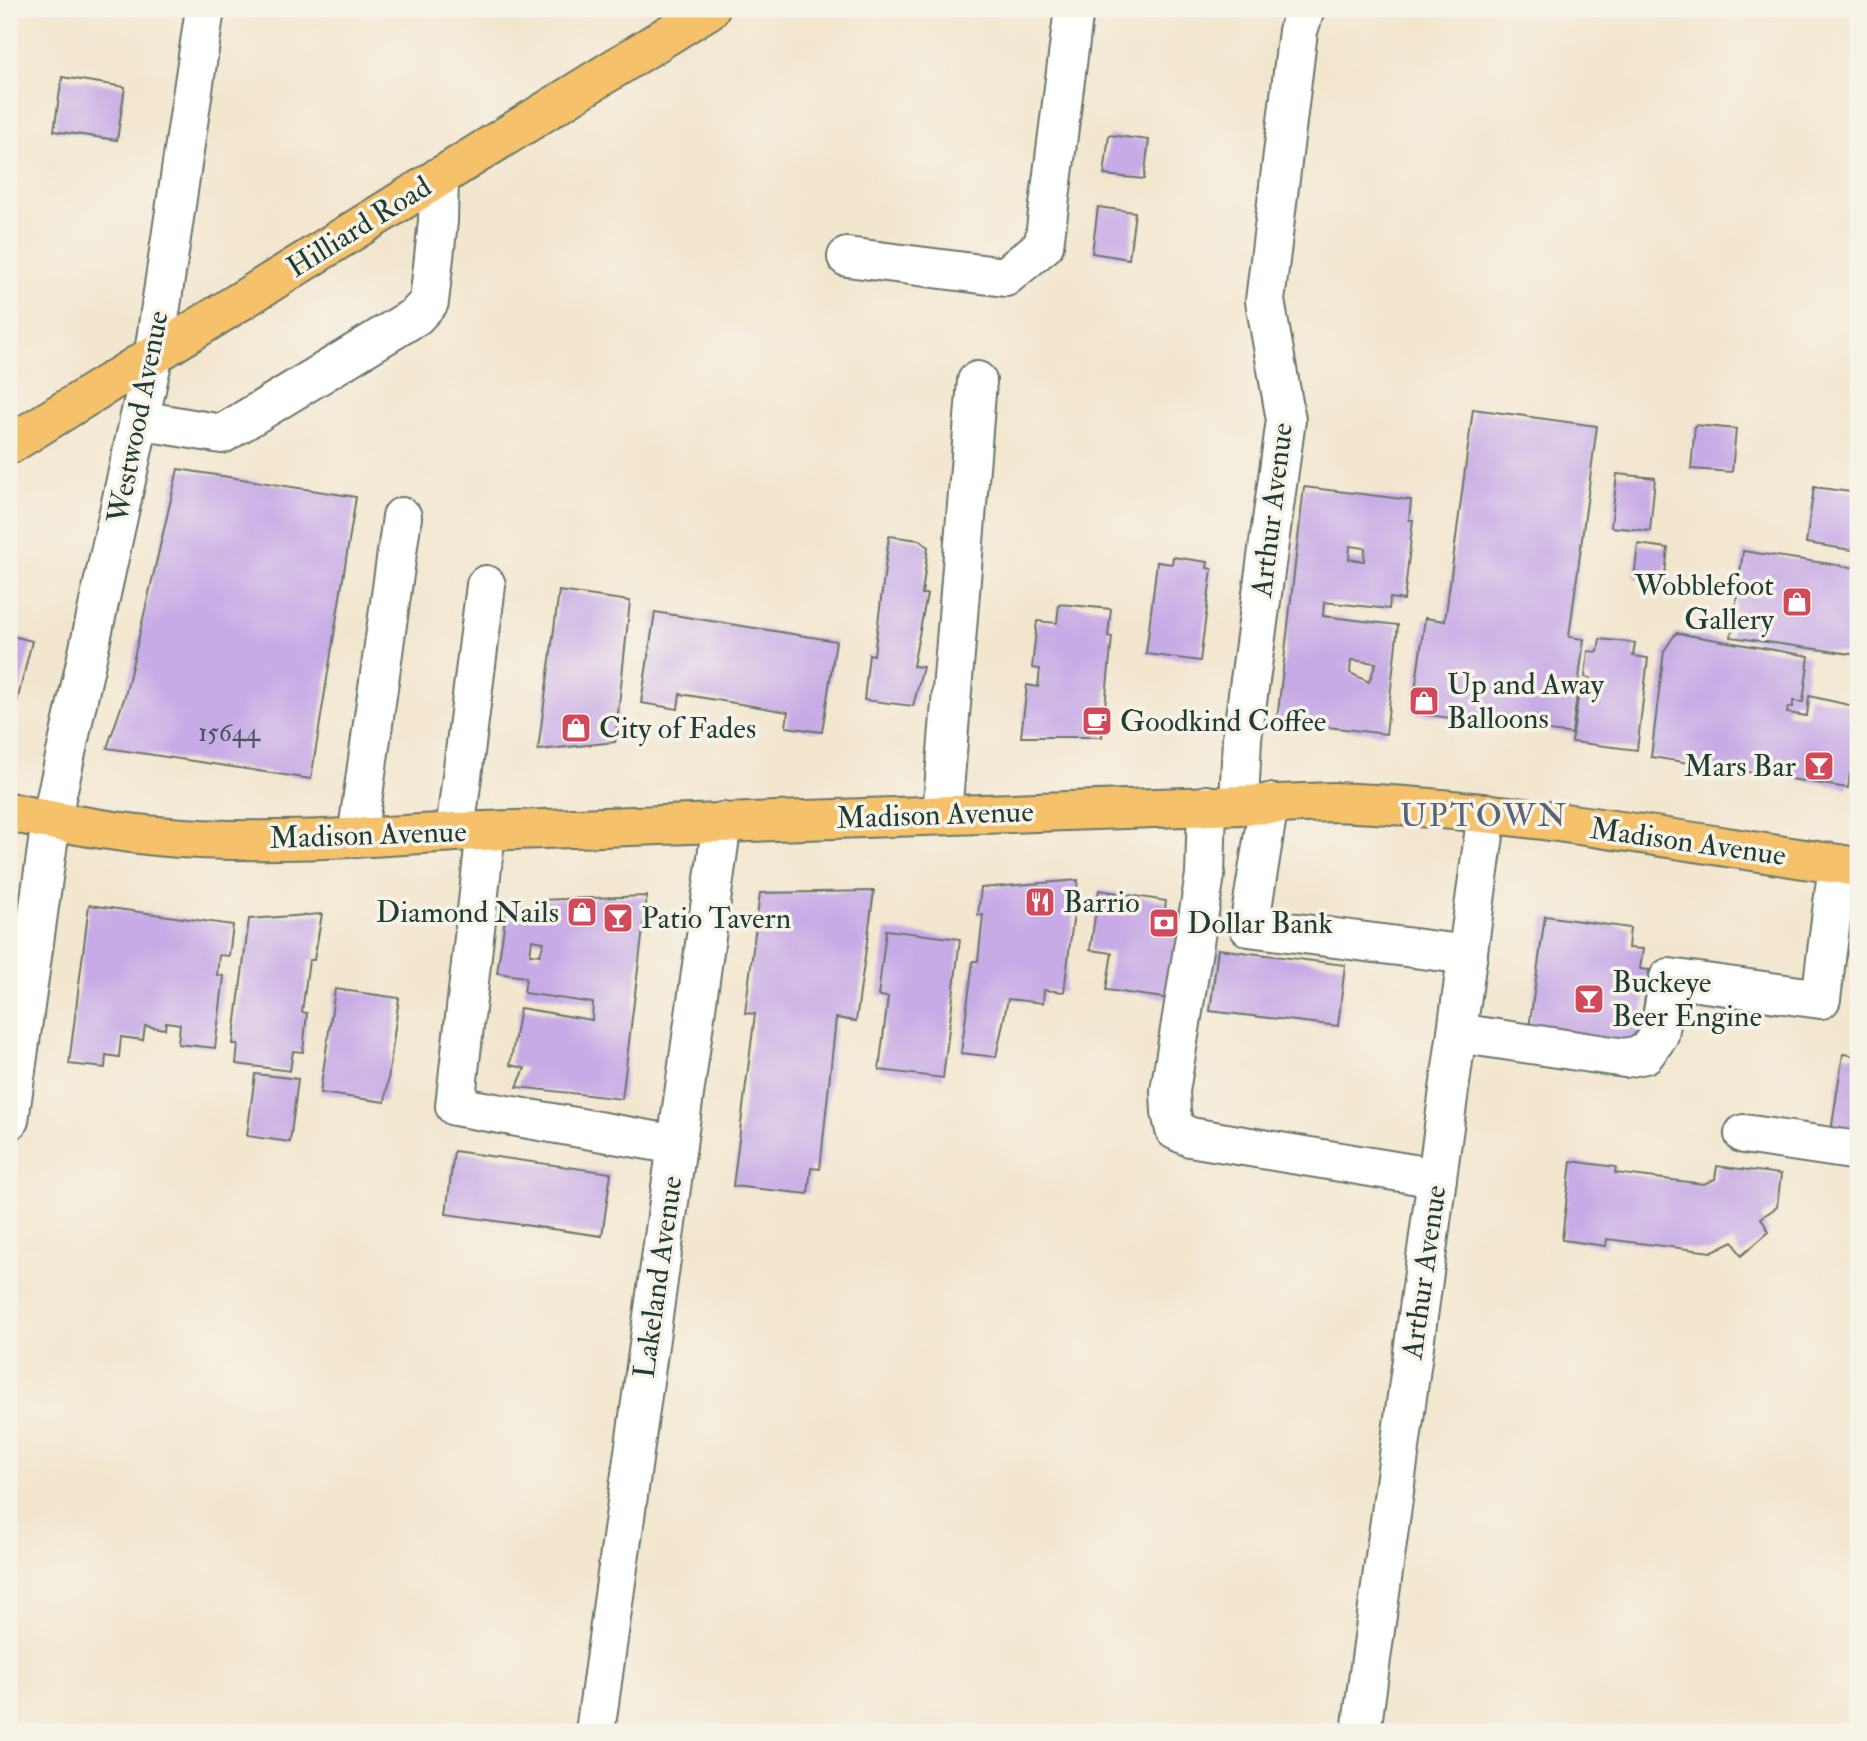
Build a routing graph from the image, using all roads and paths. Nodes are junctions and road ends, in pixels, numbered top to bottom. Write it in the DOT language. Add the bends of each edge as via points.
graph roads {
  1 [pos="205,9"];
  2 [pos="710,9"];
  3 [pos="1074,9"];
  4 [pos="1305,9"];
  5 [pos="439,177"];
  6 [pos="847,257"];
  7 [pos="154,354"];
  8 [pos="977,381"];
  9 [pos="139,420"];
  10 [pos="9,445"];
  11 [pos="401,517"];
  12 [pos="486,585"];
  13 [pos="1238,804"];
  14 [pos="9,812"];
  15 [pos="1487,813"];
  16 [pos="942,815"];
  17 [pos="51,821"];
  18 [pos="722,822"];
  19 [pos="470,831"];
  20 [pos="356,838"];
  21 [pos="1848,866"];
  22 [pos="1468,955"];
  23 [pos="1458,1033"];
  24 [pos="9,1120"];
  25 [pos="1744,1134"];
  26 [pos="677,1145"];
  27 [pos="1858,1151"];
  28 [pos="1437,1178"];
  29 [pos="595,1732"];
  30 [pos="1361,1732"];
  1 -- 7 [label="street, Westwood Avenue"];
  2 -- 5 [label="main road, Hilliard Road"];
  3 -- 6 [label="street" via="1044,245 1005,277"];
  4 -- 13 [label="street, Arthur Avenue" via="1298,31 1265,301 1286,420 1242,738"];
  5 -- 7 [label="main road, Hilliard Road"];
  5 -- 9 [label="street" via="429,302 416,316 222,434"];
  7 -- 9 [label="street, Westwood Avenue"];
  7 -- 10 [label="main road, Hilliard Road"];
  8 -- 16 [label="street"];
  9 -- 17 [label="street, Westwood Avenue"];
  11 -- 20 [label="street"];
  12 -- 19 [label="street"];
  13 -- 15 [label="main road, Madison Avenue" via="1401,804"];
  13 -- 16 [label="main road, Madison Avenue"];
  13 -- 22 [label="street" via="1249,927"];
  13 -- 28 [label="street" via="1205,875 1170,1091 1175,1130 1190,1137"];
  14 -- 17 [label="main road, Madison Avenue"];
  15 -- 21 [label="main road, Madison Avenue"];
  15 -- 22 [label="street, Arthur Avenue"];
  16 -- 18 [label="main road, Madison Avenue"];
  17 -- 20 [label="main road, Madison Avenue" via="155,836"];
  17 -- 24 [label="street, Westwood Avenue"];
  18 -- 19 [label="main road, Madison Avenue"];
  18 -- 26 [label="street, Lakeland Avenue"];
  19 -- 20 [label="main road, Madison Avenue"];
  19 -- 26 [label="street" via="455,1106"];
  21 -- 23 [label="street" via="1821,999 1670,978 1659,1035 1645,1054 1625,1058"];
  22 -- 23 [label="street, Arthur Avenue"];
  23 -- 28 [label="street, Arthur Avenue"];
  25 -- 27 [label="street"];
  26 -- 29 [label="street, Lakeland Avenue"];
  28 -- 30 [label="street, Arthur Avenue"];
}
